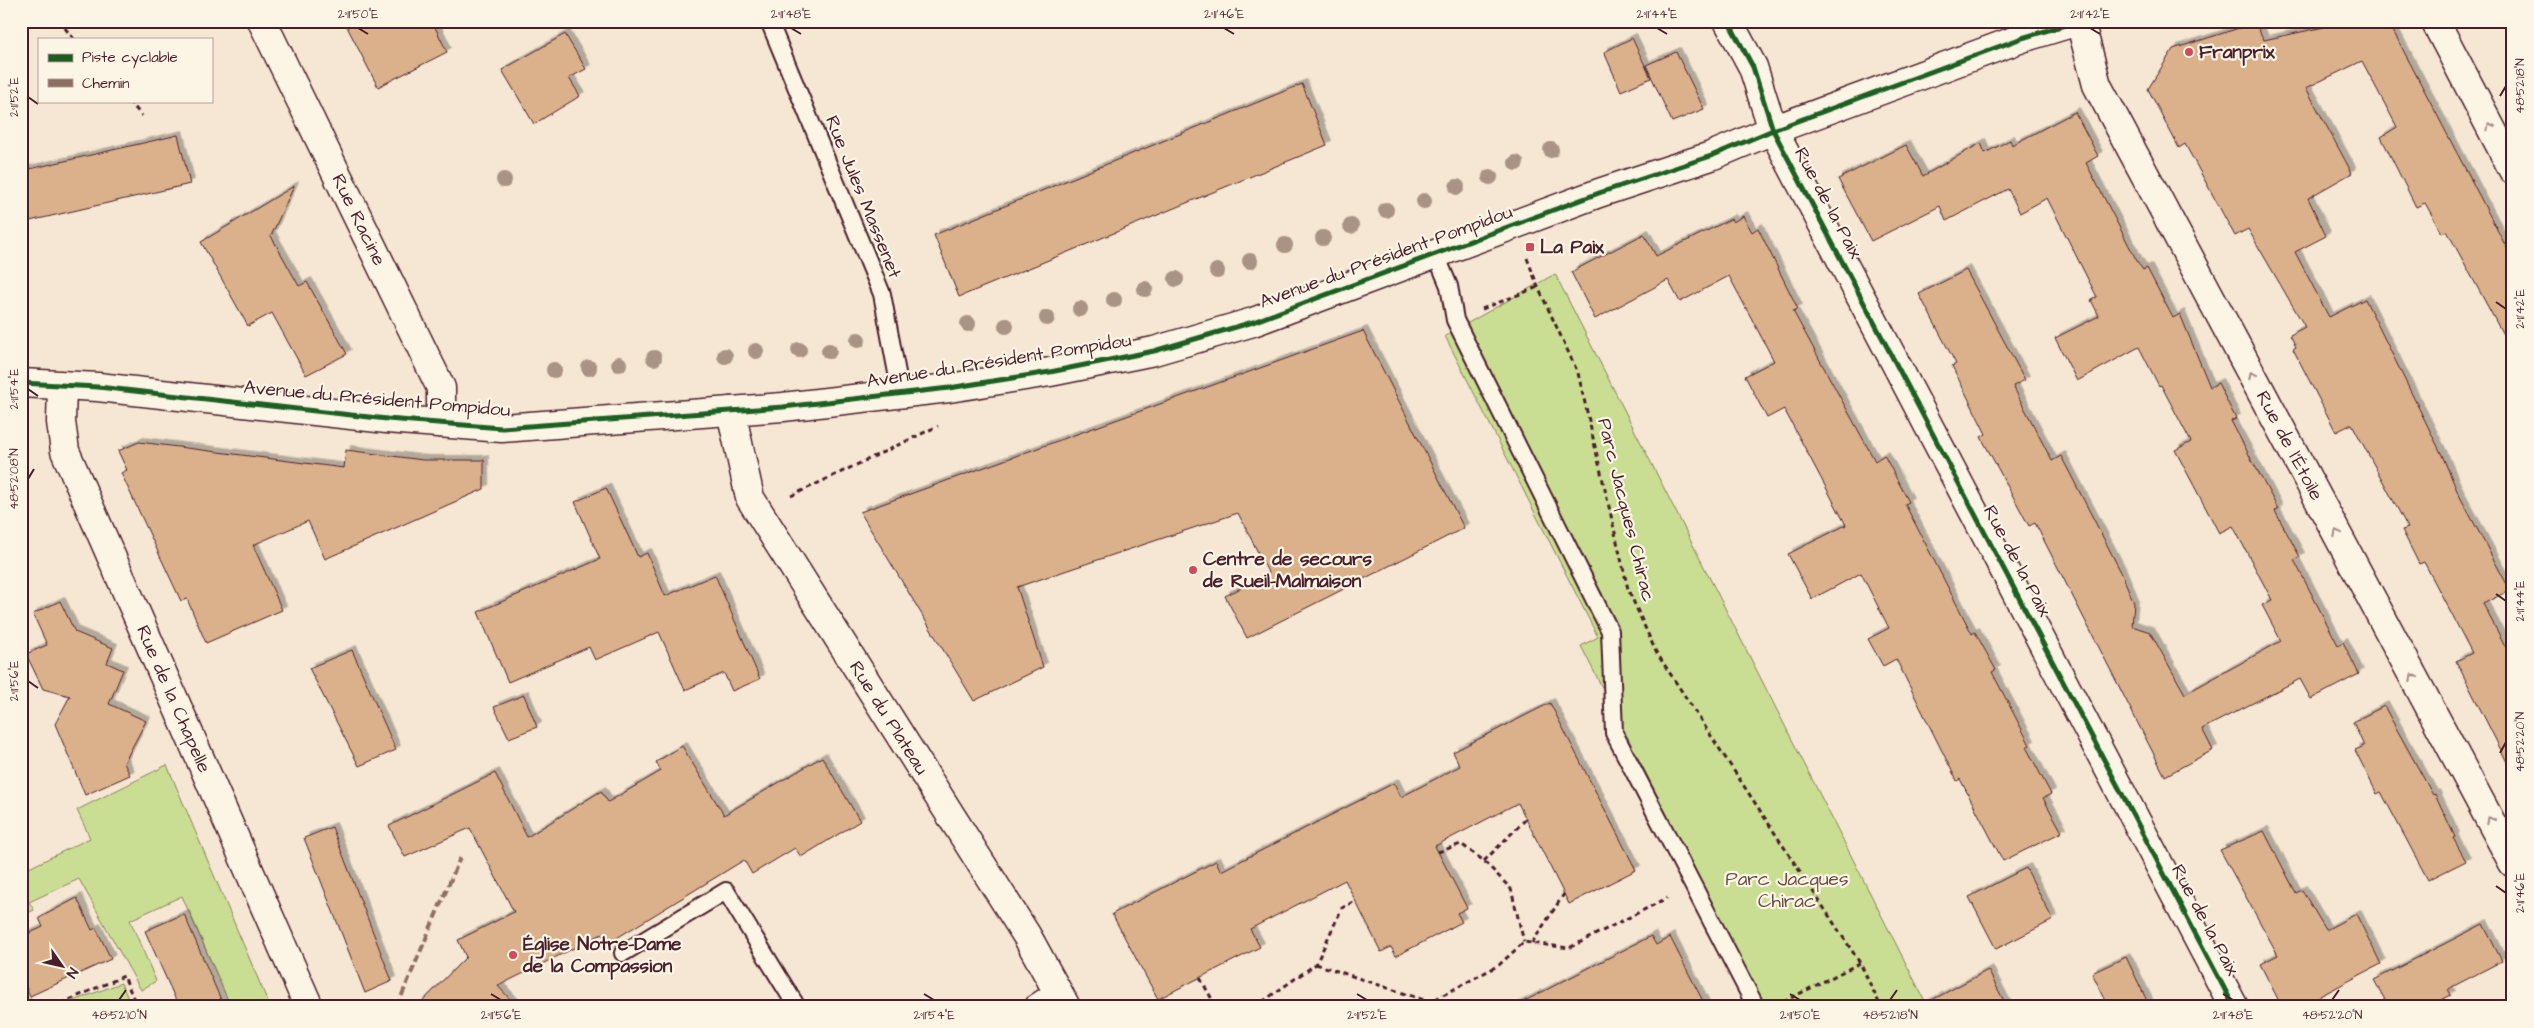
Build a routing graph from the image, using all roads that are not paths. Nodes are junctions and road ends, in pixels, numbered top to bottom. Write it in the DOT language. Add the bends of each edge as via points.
graph roads {
  1 [pos="262,21"];
  2 [pos="769,21"];
  3 [pos="1728,21"];
  4 [pos="2079,21"];
  5 [pos="2435,21"];
  6 [pos="1773,130"];
  7 [pos="2513,170"];
  8 [pos="1436,255"];
  9 [pos="21,383"];
  10 [pos="62,386"];
  11 [pos="901,394"];
  12 [pos="731,411"];
  13 [pos="441,423"];
  14 [pos="2513,863"];
  15 [pos="624,953"];
  16 [pos="1055,1002"];
  17 [pos="309,1007"];
  18 [pos="797,1007"];
  19 [pos="1756,1007"];
  20 [pos="2234,1007"];
  1 -- 13 [label="street, Rue Racine" via="442,388"];
  2 -- 11 [label="lane, Rue Jules Massenet" via="882,294"];
  3 -- 6 [label="street, Rue de la Paix" via="1753,67"];
  4 -- 6 [label="street, Avenue du Président Pompidou" via="2022,38"];
  14 -- 4 [label="street, Rue de l'Étoile, one-way" via="2098,85"];
  7 -- 5 [label="street, one-way"];
  6 -- 8 [label="street, Avenue du Président Pompidou"];
  6 -- 20 [label="street, Rue de la Paix"];
  8 -- 11 [label="street, Avenue du Président Pompidou" via="1252,322 1154,351 1050,372"];
  8 -- 19 [label="lane" via="1449,286 1455,320 1610,631 1614,733"];
  9 -- 10 [label="street, Avenue du Président Pompidou"];
  10 -- 13 [label="street, Avenue du Président Pompidou" via="98,387"];
  10 -- 17 [label="street, Rue de la Chapelle" via="61,422 65,451"];
  11 -- 12 [label="street, Avenue du Président Pompidou"];
  12 -- 13 [label="street, Avenue du Président Pompidou" via="502,428"];
  12 -- 16 [label="street, Rue du Plateau" via="750,498 1027,936"];
  15 -- 18 [label="lane" via="726,891"];
}
